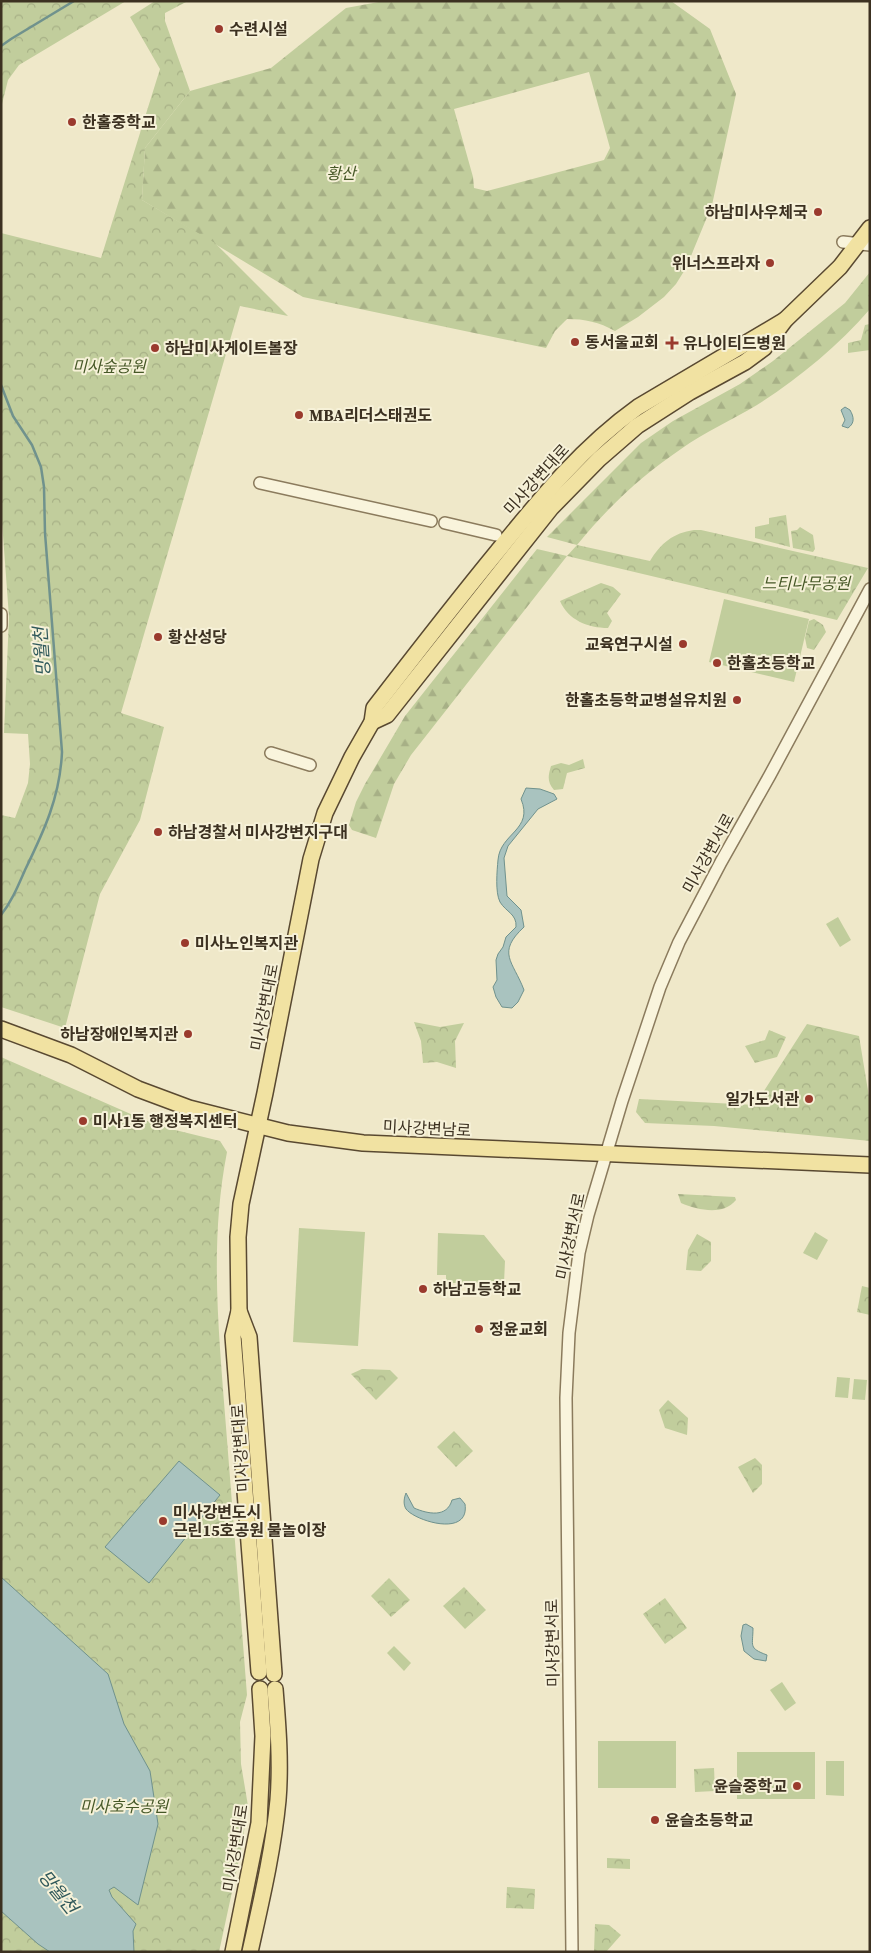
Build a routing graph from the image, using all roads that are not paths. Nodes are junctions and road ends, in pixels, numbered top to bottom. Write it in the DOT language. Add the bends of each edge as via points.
graph roads {
  1 [pos="870,228"];
  2 [pos="857,243"];
  3 [pos="260,483"];
  4 [pos="431,521"];
  5 [pos="445,523"];
  6 [pos="496,535"];
  7 [pos="870,589"];
  8 [pos="1,614"];
  9 [pos="1,620"];
  10 [pos="1,626"];
  11 [pos="271,753"];
  12 [pos="310,765"];
  13 [pos="1,1030"];
  14 [pos="258,1126"];
  15 [pos="607,1153"];
  16 [pos="870,1165"];
  17 [pos="267,1673"];
  18 [pos="233,1952"];
  19 [pos="250,1952"];
  20 [pos="572,1952"];
  1 -- 2 [label="main road, 미사강변대로"];
  2 -- 14 [label="main road, 미사강변대로" via="840,267 785,320 764,348 637,426 599,459 551,508 387,715 372,722 333,794 316,842"];
  3 -- 4 [label="street"];
  5 -- 6 [label="street"];
  7 -- 15 [label="street, 미사강변서로" via="679,942 644,1032"];
  8 -- 9 [label="street"];
  9 -- 10 [label="street"];
  11 -- 12 [label="street"];
  13 -- 14 [label="main road, 미사강변남로" via="70,1055 170,1102"];
  14 -- 15 [label="main road, 미사강변남로" via="362,1142"];
  14 -- 17 [label="main road, 미사강변대로" via="241,1204 239,1311 233,1336"];
  15 -- 16 [label="main road, 미사강변남로"];
  15 -- 20 [label="street, 미사강변서로" via="579,1253 569,1333 566,1398"];
  18 -- 19 [label="main road, 미사강변대로" via="259,1823 268,1689 278,1738 278,1800 269,1864"];
}
